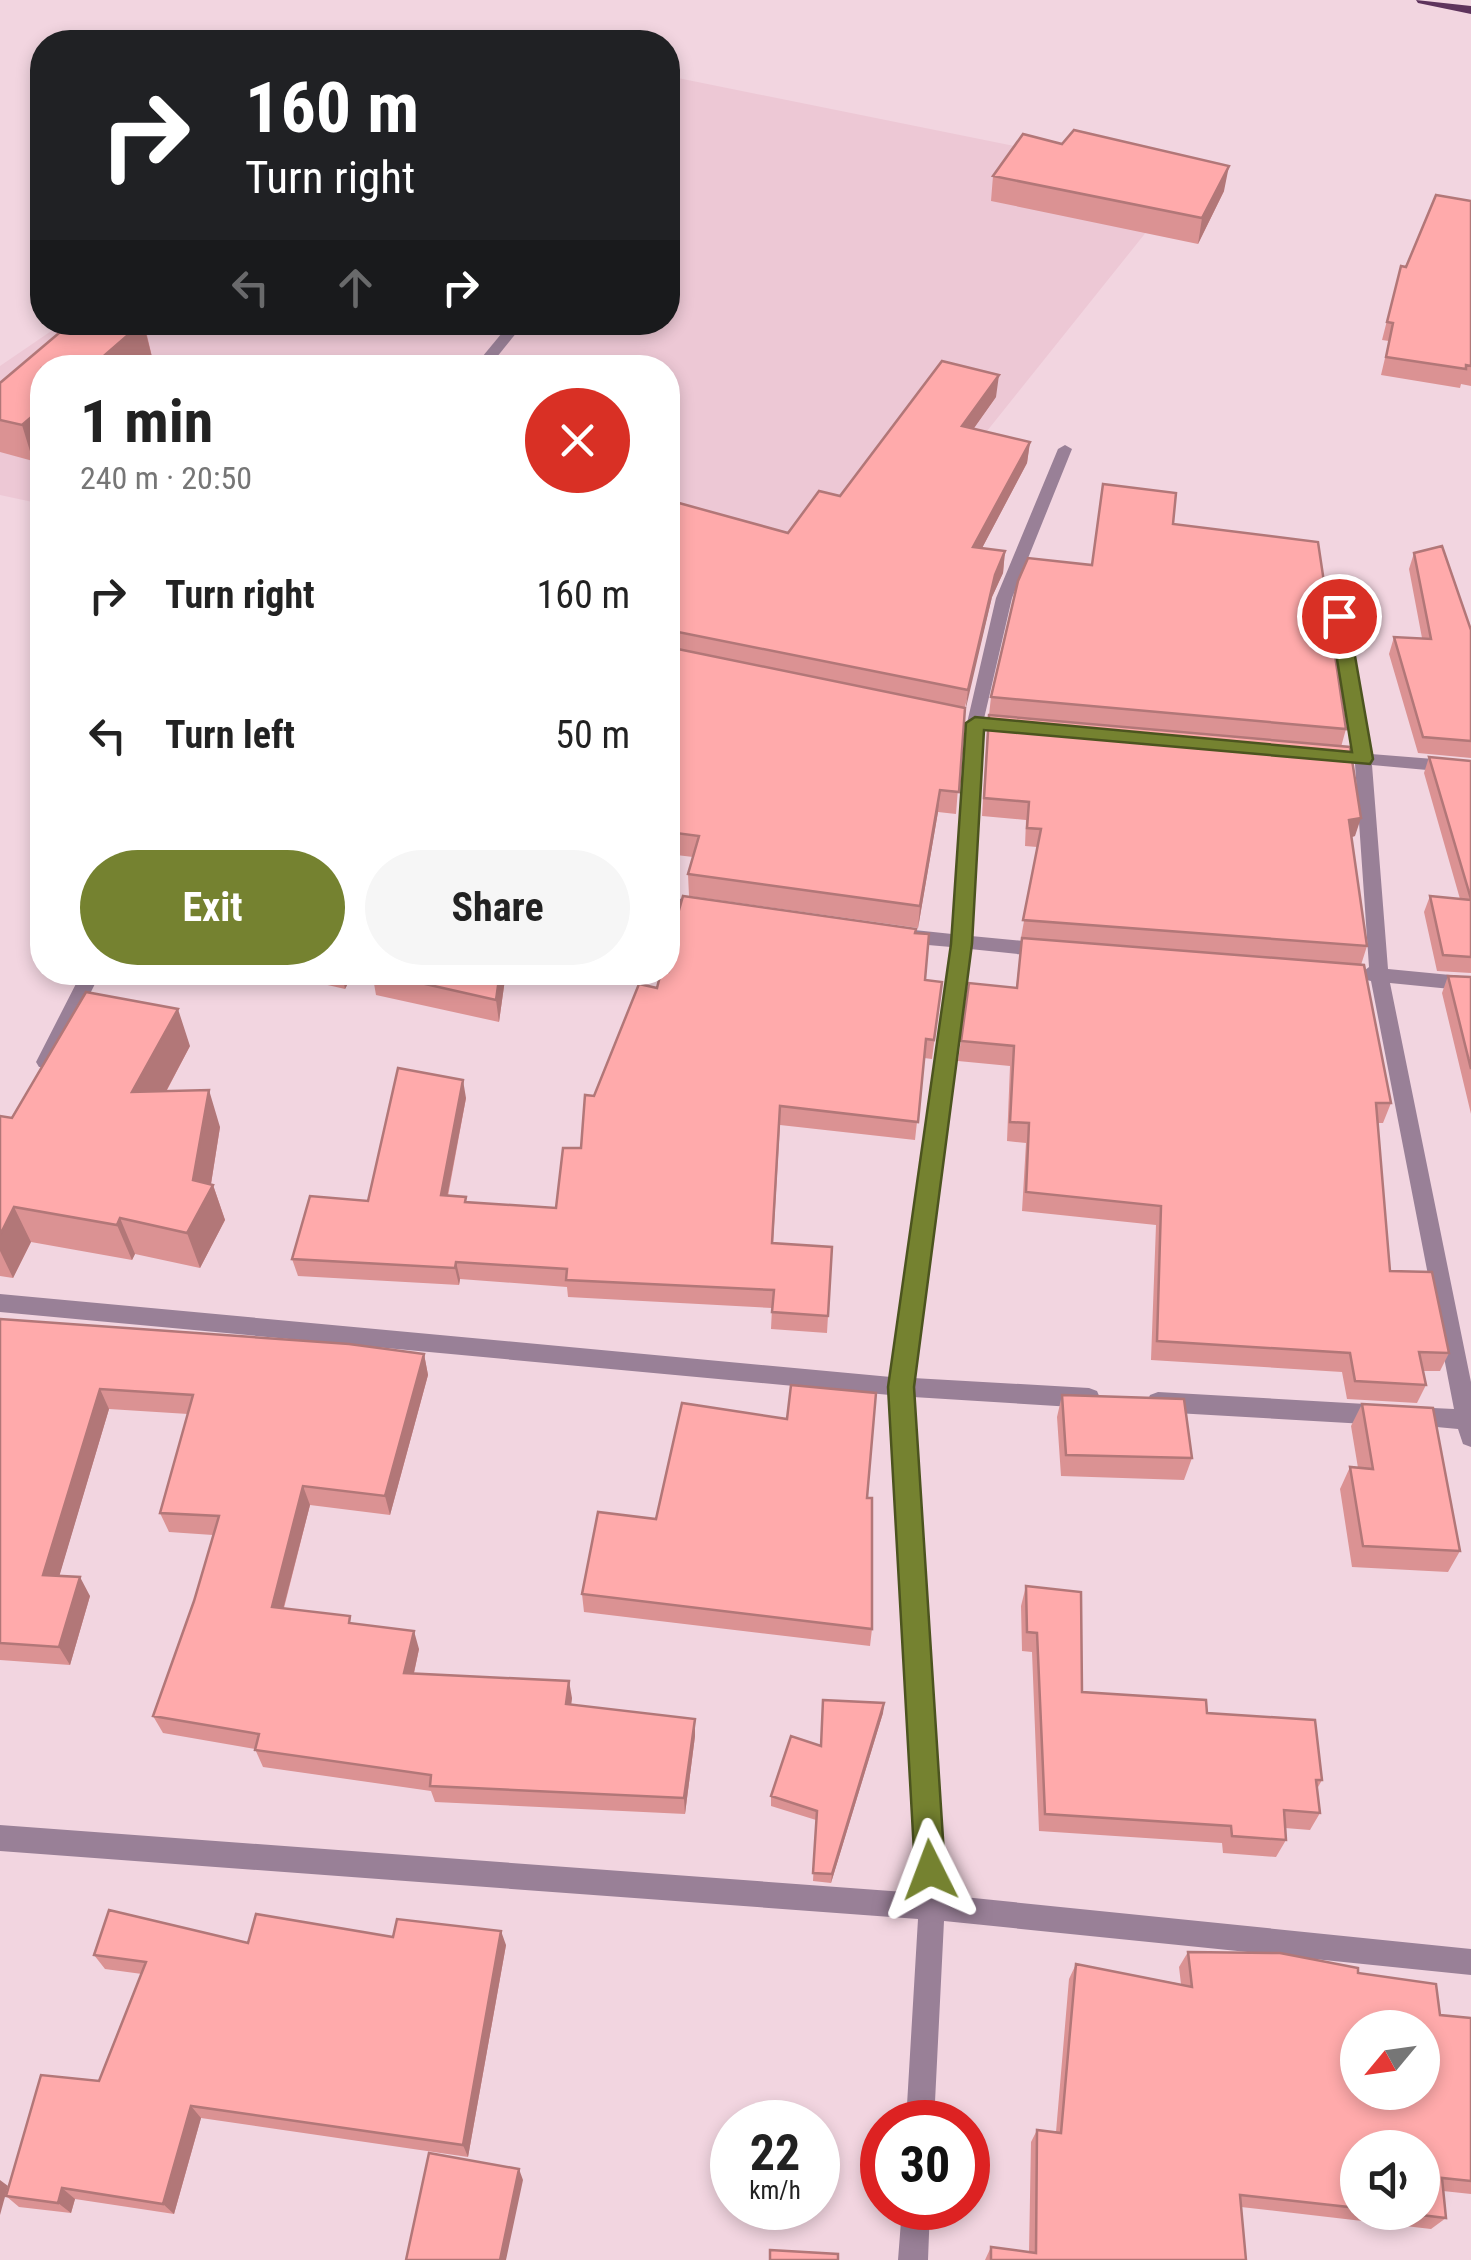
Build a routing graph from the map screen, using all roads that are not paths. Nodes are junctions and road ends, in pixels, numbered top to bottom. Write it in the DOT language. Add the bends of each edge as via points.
graph roads {
  1 [pos="1423,0"];
  2 [pos="1471,10"];
  3 [pos="508,335"];
  4 [pos="491,355"];
  5 [pos="1065,449"];
  6 [pos="1333,581"];
  7 [pos="1353,758"];
  8 [pos="1471,768"];
  9 [pos="680,905"];
  10 [pos="726,911"];
  11 [pos="883,933"];
  12 [pos="961,944"];
  13 [pos="1061,951"];
  14 [pos="1339,972"];
  15 [pos="1379,974"];
  16 [pos="1471,984"];
  17 [pos="85,985"];
  18 [pos="40,1074"];
  19 [pos="0,1303"];
  20 [pos="901,1387"];
  21 [pos="1470,1426"];
  22 [pos="0,1838"];
  23 [pos="932,1908"];
  24 [pos="1471,1962"];
  25 [pos="921,2100"];
  26 [pos="915,2230"];
  27 [pos="913,2260"];
  1 -- 2 [label="main road"];
  3 -- 4 [label="street"];
  5 -- 12 [label="street" via="1004,598 975,722"];
  6 -- 7 [label="street"];
  7 -- 8 [label="street"];
  7 -- 15 [label="street"];
  9 -- 10 [label="street"];
  11 -- 12 [label="street"];
  12 -- 13 [label="street"];
  12 -- 20 [label="street"];
  14 -- 15 [label="street"];
  15 -- 16 [label="street"];
  15 -- 21 [label="street"];
  17 -- 18 [label="street"];
  19 -- 20 [label="street"];
  20 -- 21 [label="street"];
  20 -- 23 [label="street"];
  22 -- 23 [label="street"];
  23 -- 24 [label="street"];
  23 -- 25 [label="street"];
  26 -- 27 [label="street"];
}
